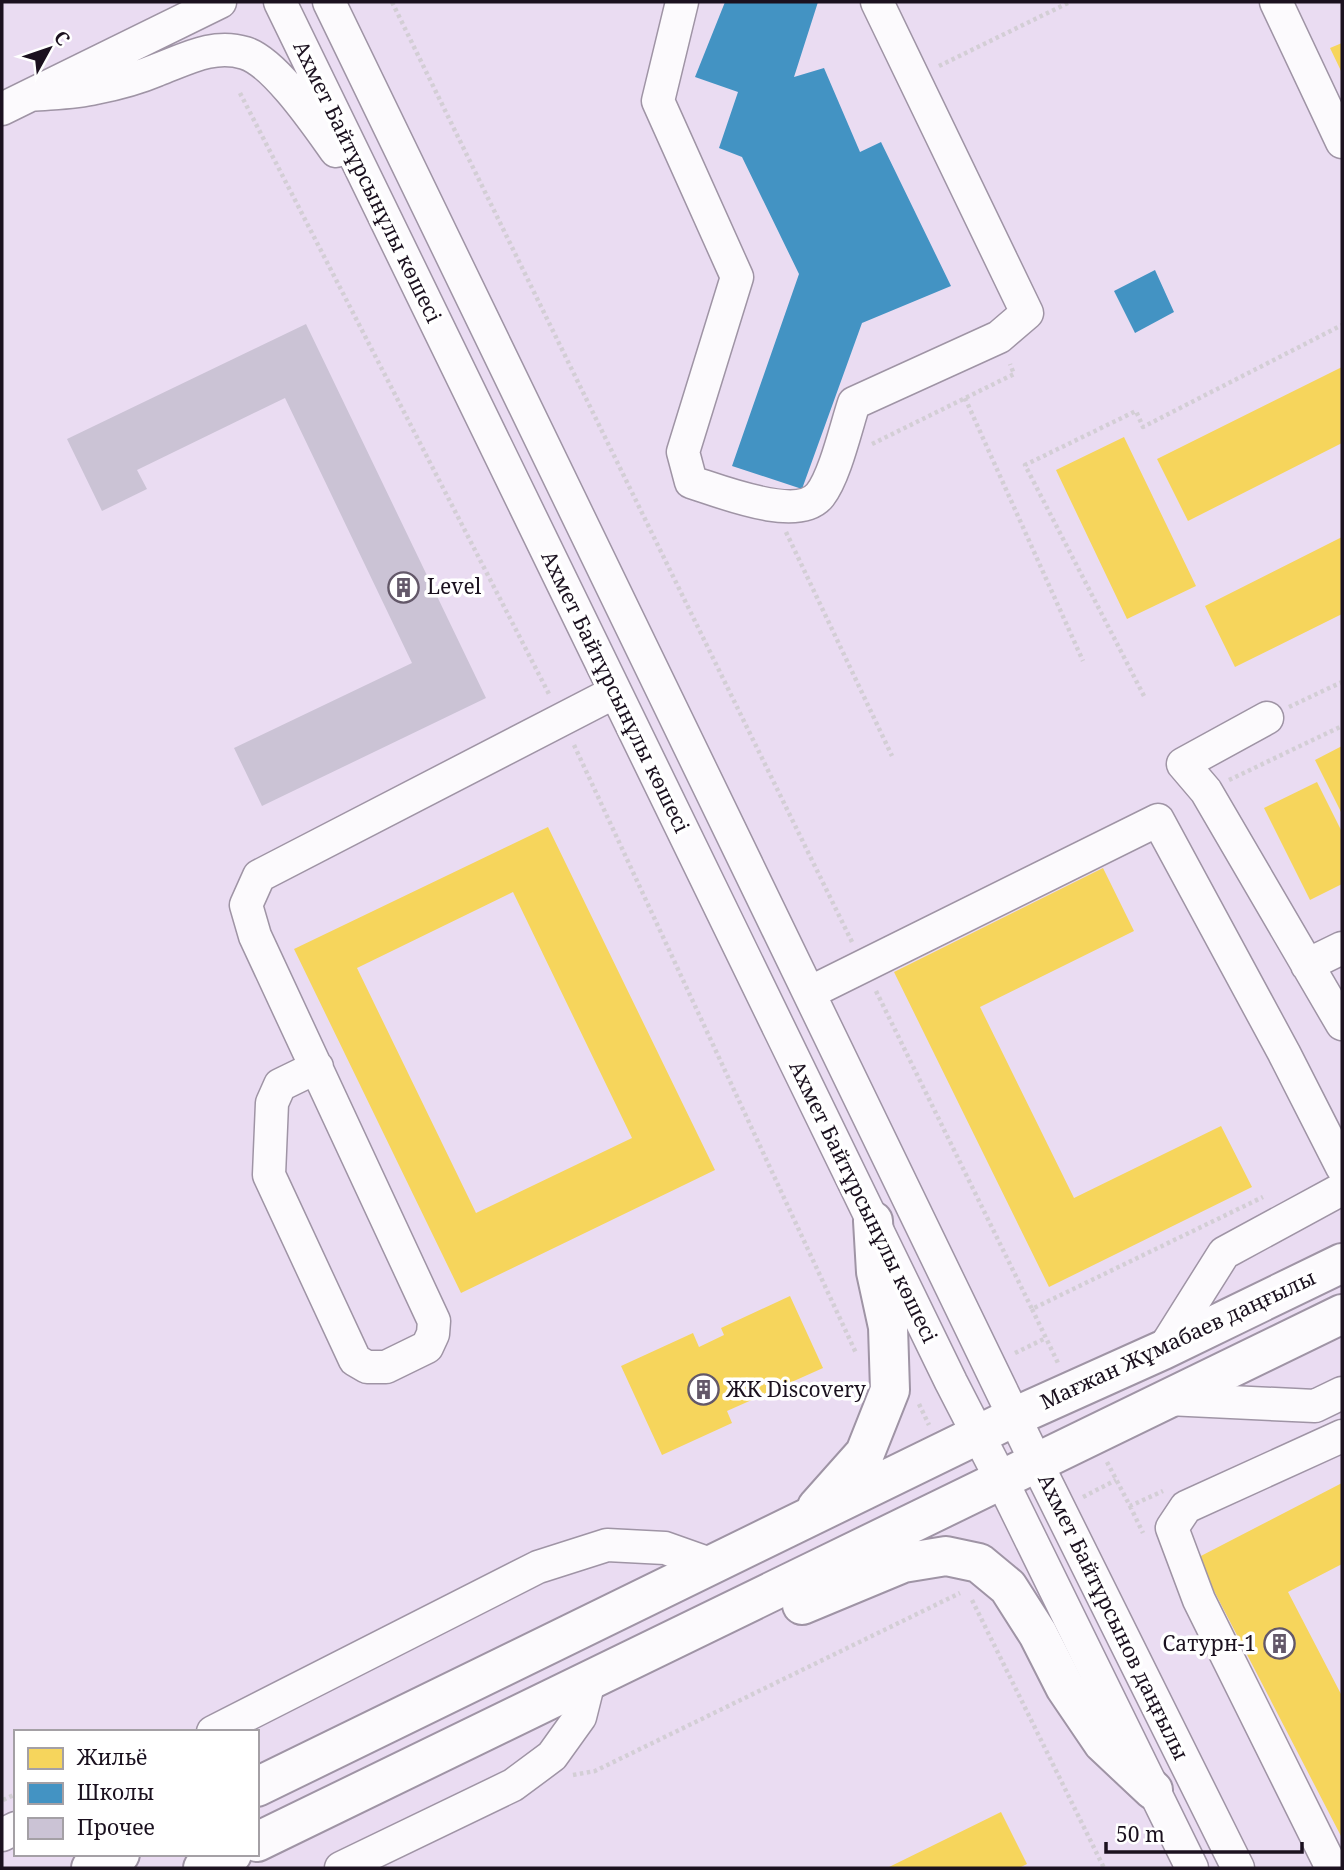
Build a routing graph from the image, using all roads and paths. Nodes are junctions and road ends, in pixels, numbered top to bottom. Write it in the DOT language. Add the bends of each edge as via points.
graph roads {
  1 [pos="220,2"];
  2 [pos="280,2"];
  3 [pos="328,2"];
  4 [pos="393,2"];
  5 [pos="682,2"];
  6 [pos="877,2"];
  7 [pos="1070,2"];
  8 [pos="1276,2"];
  9 [pos="913,78"];
  10 [pos="240,93"];
  11 [pos="31,94"];
  12 [pos="2,109"];
  13 [pos="1342,142"];
  14 [pos="382,211"];
  15 [pos="1342,325"];
  16 [pos="999,337"];
  17 [pos="965,398"];
  18 [pos="836,461"];
  19 [pos="773,506"];
  20 [pos="1083,662"];
  21 [pos="1342,682"];
  22 [pos="615,692"];
  23 [pos="1144,696"];
  24 [pos="1267,718"];
  25 [pos="562,719"];
  26 [pos="1342,726"];
  27 [pos="892,756"];
  28 [pos="1206,791"];
  29 [pos="1342,948"];
  30 [pos="1307,965"];
  31 [pos="864,966"];
  32 [pos="809,993"];
  33 [pos="1342,1024"];
  34 [pos="317,1068"];
  35 [pos="1338,1150"];
  36 [pos="1342,1189"];
  37 [pos="1265,1195"];
  38 [pos="873,1222"];
  39 [pos="1342,1263"];
  40 [pos="1032,1309"];
  41 [pos="1342,1314"];
  42 [pos="1046,1338"];
  43 [pos="1163,1350"];
  44 [pos="858,1357"];
  45 [pos="989,1365"];
  46 [pos="951,1382"];
  47 [pos="890,1390"];
  48 [pos="1071,1391"];
  49 [pos="1342,1393"];
  50 [pos="1168,1399"];
  51 [pos="1014,1417"];
  52 [pos="977,1436"];
  53 [pos="1093,1436"];
  54 [pos="1342,1436"];
  55 [pos="942,1453"];
  56 [pos="1037,1464"];
  57 [pos="1116,1480"];
  58 [pos="1002,1481"];
  59 [pos="1167,1489"];
  60 [pos="1060,1509"];
  61 [pos="806,1520"];
  62 [pos="713,1565"];
  63 [pos="717,1619"];
  64 [pos="589,1681"];
  65 [pos="217,1730"];
  66 [pos="567,1776"];
  67 [pos="259,1786"];
  68 [pos="1153,1790"];
  69 [pos="259,1841"];
  70 [pos="116,1856"];
  71 [pos="228,1856"];
  72 [pos="91,1868"];
  73 [pos="203,1868"];
  74 [pos="341,1868"];
  75 [pos="1104,1868"];
  76 [pos="1192,1868"];
  77 [pos="1238,1868"];
  78 [pos="1332,1868"];
  1 -- 11 [label="street"];
  2 -- 14 [label="street, Ахмет Байтұрсынұлы көшесі"];
  3 -- 32 [label="street, Ахмет Байтұрсынұлы көшесі"];
  4 -- 31 [label="path"];
  5 -- 19 [label="street" via="658,101 737,277 683,452 691,482"];
  6 -- 9 [label="street"];
  7 -- 9 [label="path"];
  8 -- 13 [label="street"];
  9 -- 16 [label="street" via="1027,313"];
  10 -- 25 [label="path"];
  11 -- 12 [label="street"];
  11 -- 14 [label="street" via="94,89 218,49 247,53 271,70 304,108"];
  14 -- 22 [label="street, Ахмет Байтұрсынұлы көшесі"];
  15 -- 23 [label="path" via="1143,427 1136,411 1025,465"];
  16 -- 17 [label="path" via="1014,374"];
  16 -- 18 [label="street" via="854,403"];
  17 -- 18 [label="path"];
  17 -- 20 [label="path"];
  18 -- 19 [label="street" via="820,495 806,505"];
  19 -- 27 [label="path"];
  21 -- 24 [label="path"];
  22 -- 25 [label="street"];
  22 -- 38 [label="street, Ахмет Байтұрсынұлы көшесі"];
  24 -- 28 [label="street" via="1183,764"];
  25 -- 34 [label="street" via="259,876 246,905"];
  25 -- 44 [label="path"];
  26 -- 28 [label="path"];
  28 -- 30 [label="street"];
  29 -- 30 [label="street"];
  30 -- 33 [label="street"];
  31 -- 32 [label="street"];
  31 -- 35 [label="street" via="1158,820"];
  31 -- 40 [label="path"];
  32 -- 45 [label="street, Ахмет Байтұрсынұлы көшесі"];
  34 -- 34 [label="street" via="434,1321 427,1347 386,1367 367,1367 355,1360 269,1175 272,1103 280,1085"];
  36 -- 43 [label="street" via="1224,1253"];
  37 -- 40 [label="path"];
  38 -- 46 [label="street, Ахмет Байтұрсынұлы көшесі"];
  38 -- 47 [label="main road" via="876,1272 888,1328"];
  39 -- 43 [label="main road, Мағжан Жұмабаев даңғылы"];
  40 -- 42 [label="path"];
  41 -- 50 [label="main road"];
  42 -- 45 [label="path"];
  42 -- 48 [label="path"];
  43 -- 48 [label="main road, Мағжан Жұмабаев даңғылы"];
  45 -- 51 [label="street, Ахмет Байтұрсынов даңғылы"];
  46 -- 52 [label="street, Ахмет Байтұрсынов даңғылы"];
  47 -- 55 [label="path" via="916,1396"];
  47 -- 61 [label="main road" via="865,1452"];
  48 -- 51 [label="main road, Мағжан Жұмабаев даңғылы"];
  49 -- 50 [label="street" via="1315,1406"];
  50 -- 53 [label="main road"];
  51 -- 52 [label="main road, Мағжан Жұмабаев даңғылы"];
  51 -- 56 [label="street, Ахмет Байтұрсынов даңғылы"];
  52 -- 55 [label="main road, Мағжан Жұмабаев даңғылы"];
  52 -- 58 [label="street, Ахмет Байтұрсынов даңғылы"];
  53 -- 56 [label="main road"];
  53 -- 57 [label="path"];
  54 -- 78 [label="street" via="1186,1507 1172,1528 1199,1600"];
  55 -- 61 [label="main road, Мағжан Жұмабаев даңғылы"];
  56 -- 58 [label="main road"];
  56 -- 60 [label="street, Ахмет Байтұрсынов даңғылы"];
  57 -- 59 [label="path" via="1130,1506"];
  57 -- 60 [label="path"];
  58 -- 63 [label="main road"];
  58 -- 68 [label="street, Ахмет Байтұрсынов даңғылы"];
  60 -- 77 [label="street, Ахмет Байтұрсынов даңғылы"];
  61 -- 62 [label="main road, Мағжан Жұмабаев даңғылы"];
  62 -- 65 [label="street" via="665,1548 607,1545 550,1564"];
  62 -- 67 [label="main road, Мағжан Жұмабаев даңғылы"];
  63 -- 64 [label="main road"];
  63 -- 68 [label="main road" via="796,1607 903,1563 946,1556 979,1563 1008,1587 1103,1743"];
  64 -- 69 [label="main road"];
  64 -- 74 [label="street" via="580,1717 552,1756 513,1785"];
  66 -- 75 [label="path" via="594,1771 967,1589"];
  68 -- 76 [label="street, Ахмет Байтұрсынов даңғылы"];
  70 -- 72 [label="main road"];
  71 -- 73 [label="main road"];
}
